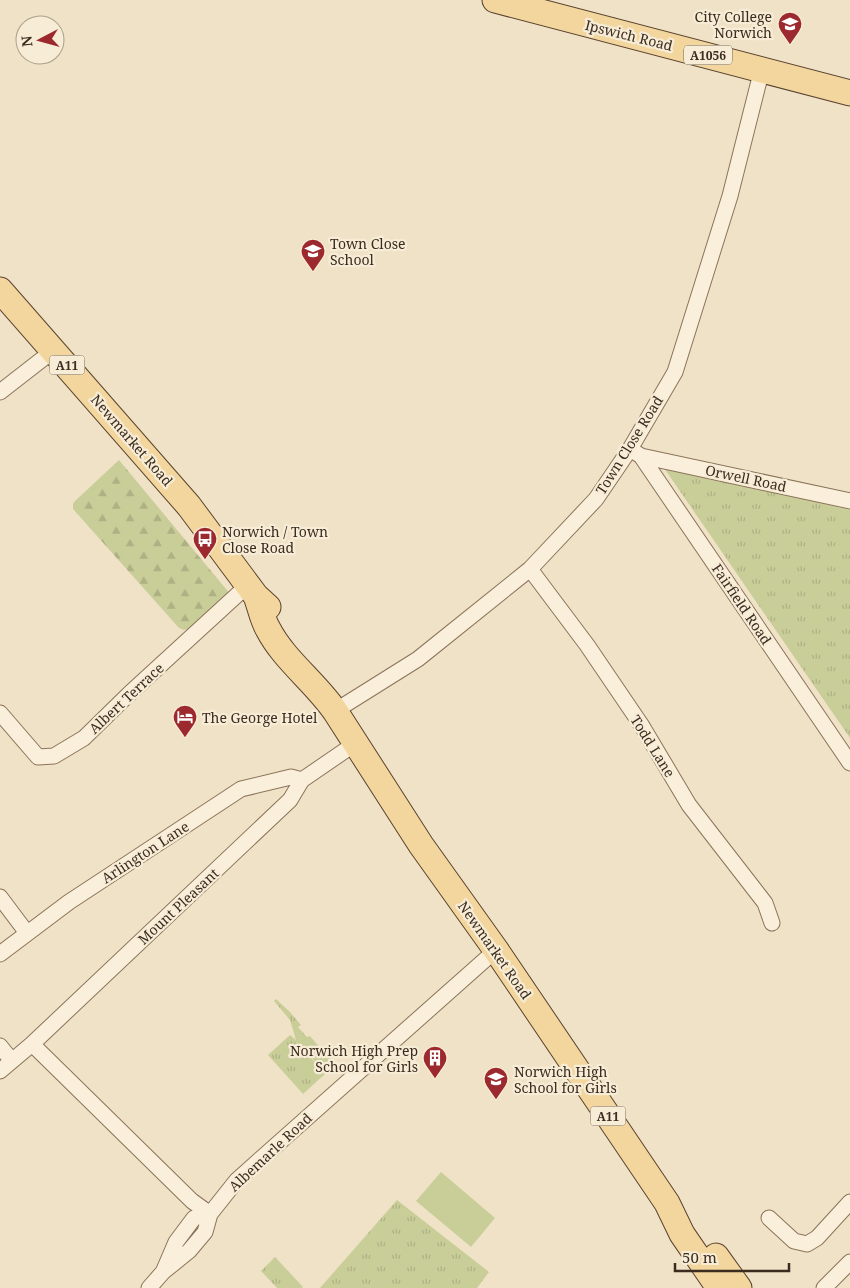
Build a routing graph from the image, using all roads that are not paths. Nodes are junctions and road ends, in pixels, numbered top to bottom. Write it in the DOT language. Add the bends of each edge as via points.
graph roads {
  1 [pos="495,0"];
  2 [pos="762,70"];
  3 [pos="850,94"];
  4 [pos="0,290"];
  5 [pos="54,350"];
  6 [pos="0,392"];
  7 [pos="635,453"];
  8 [pos="850,501"];
  9 [pos="530,569"];
  10 [pos="253,590"];
  11 [pos="330,704"];
  12 [pos="0,713"];
  13 [pos="356,743"];
  14 [pos="850,762"];
  15 [pos="302,780"];
  16 [pos="0,896"];
  17 [pos="772,924"];
  18 [pos="27,933"];
  19 [pos="496,950"];
  20 [pos="0,954"];
  21 [pos="32,1044"];
  22 [pos="0,1046"];
  23 [pos="12,1061"];
  24 [pos="0,1071"];
  25 [pos="850,1202"];
  26 [pos="667,1203"];
  27 [pos="210,1214"];
  28 [pos="769,1218"];
  29 [pos="850,1262"];
  30 [pos="149,1288"];
  31 [pos="719,1288"];
  32 [pos="739,1288"];
  33 [pos="824,1288"];
  1 -- 2 [label="main road, Ipswich Road / A1056"];
  2 -- 3 [label="main road, Ipswich Road / A1056"];
  2 -- 7 [label="street, Town Close Road" via="730,196 675,372"];
  4 -- 5 [label="main road, Newmarket Road / A11"];
  5 -- 6 [label="street"];
  5 -- 10 [label="main road, Newmarket Road / A11" via="189,506"];
  7 -- 8 [label="street, Orwell Road"];
  7 -- 9 [label="street, Town Close Road"];
  7 -- 14 [label="street, Fairfield Road"];
  9 -- 11 [label="street, Town Close Road" via="418,659"];
  9 -- 17 [label="street, Todd Lane" via="637,718 689,805 765,903"];
  10 -- 11 [label="main road, Newmarket Road / A11" via="267,628"];
  10 -- 12 [label="street, Albert Terrace" via="130,693 84,738 54,756 38,757"];
  11 -- 13 [label="main road, Newmarket Road / A11"];
  13 -- 15 [label="street, Mount Pleasant"];
  13 -- 19 [label="main road, Newmarket Road / A11" via="421,845"];
  15 -- 18 [label="street, Arlington Lane" via="291,778 241,789"];
  15 -- 21 [label="street, Mount Pleasant" via="290,800"];
  16 -- 18 [label="street"];
  18 -- 20 [label="street, Arlington Lane"];
  19 -- 26 [label="main road, Newmarket Road / A11"];
  19 -- 27 [label="street, Albemarle Road" via="237,1180"];
  21 -- 23 [label="street, Mount Pleasant"];
  21 -- 27 [label="street"];
  22 -- 23 [label="street"];
  23 -- 24 [label="street, Mount Pleasant"];
  25 -- 28 [label="street" via="817,1238 807,1244 794,1241"];
  26 -- 31 [label="main road, Newmarket Road / A11" via="682,1234"];
  26 -- 32 [label="main road, Newmarket Road / A11" via="714,1253"];
  27 -- 30 [label="street, Albemarle Road" via="205,1232"];
  29 -- 33 [label="street"];
}
